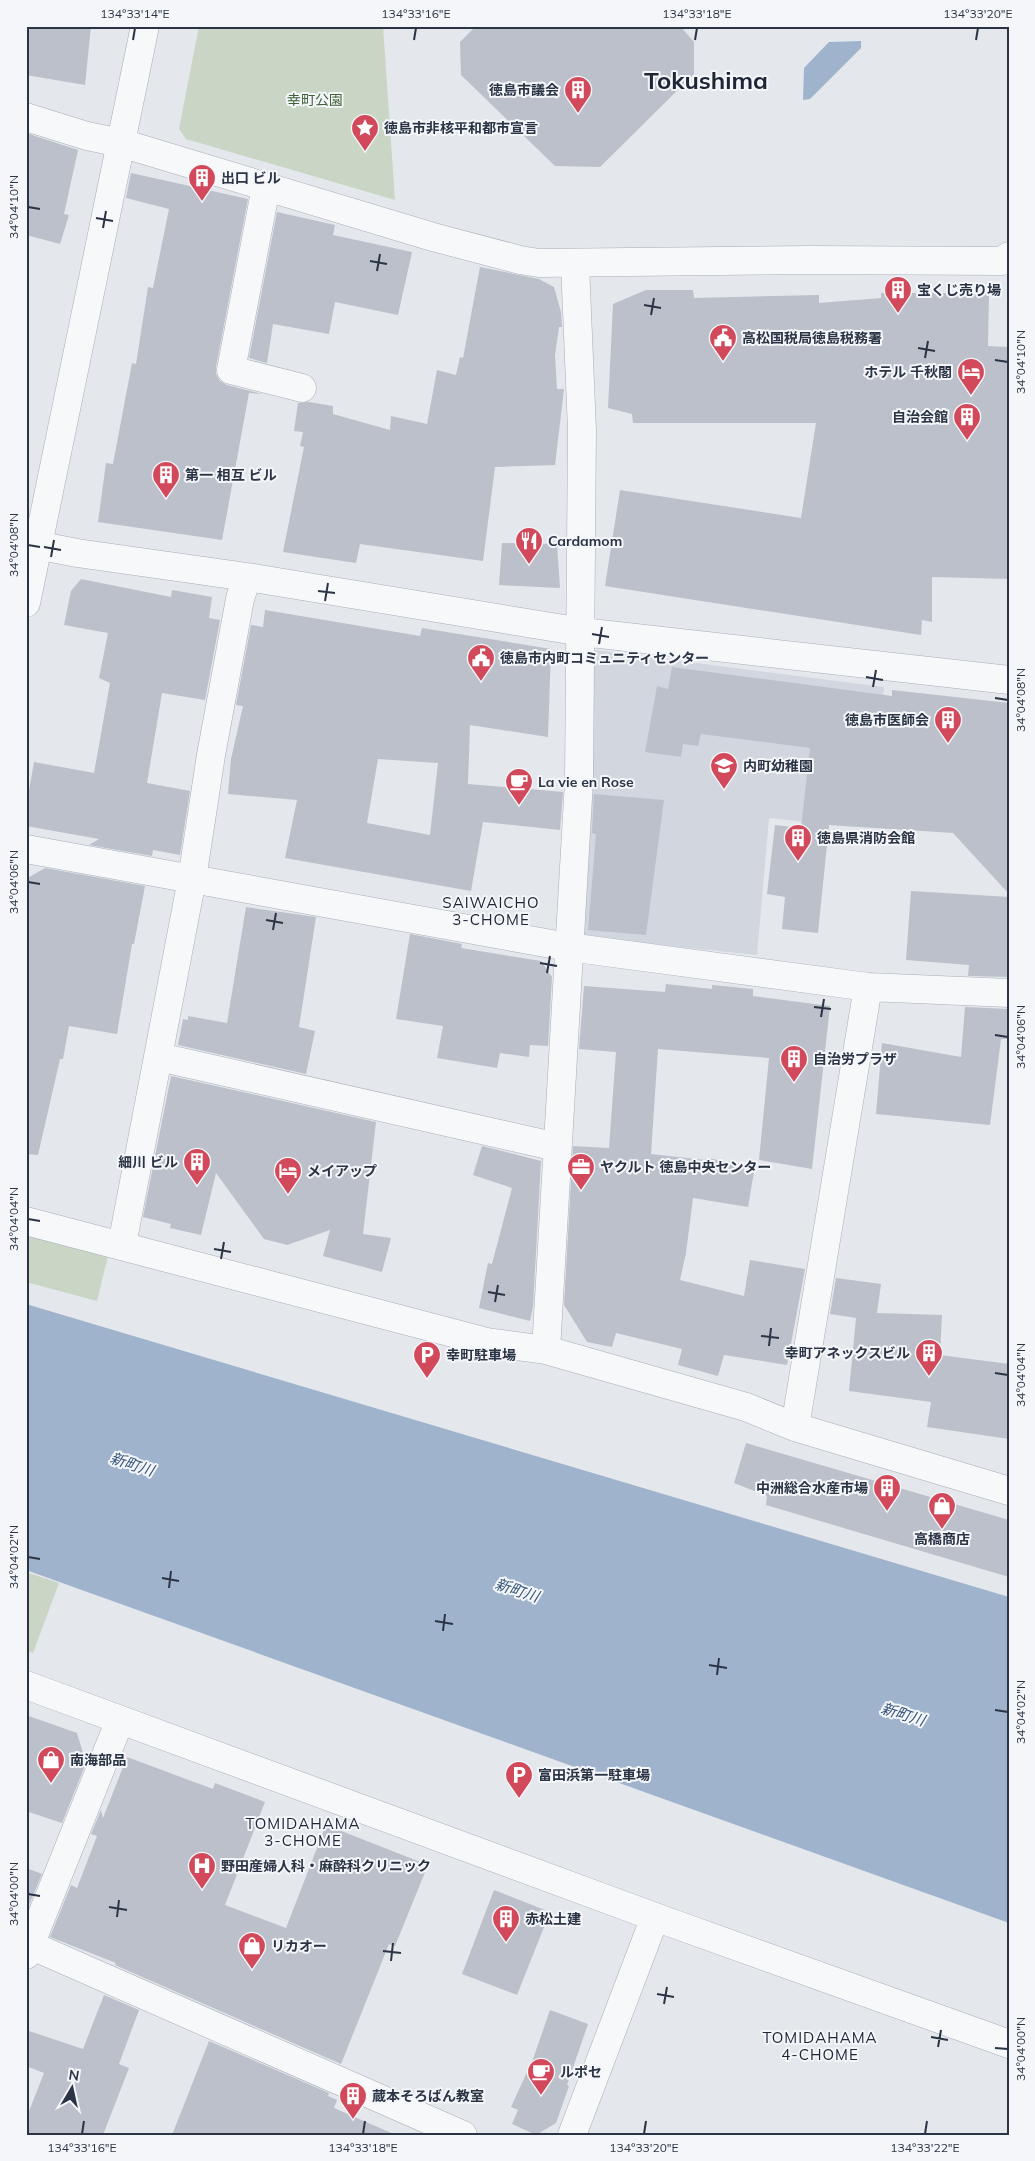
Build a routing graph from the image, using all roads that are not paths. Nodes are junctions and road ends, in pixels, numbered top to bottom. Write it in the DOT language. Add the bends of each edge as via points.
graph roads {
  1 [pos="145,26"];
  2 [pos="26,117"];
  3 [pos="121,143"];
  4 [pos="266,187"];
  5 [pos="1009,256"];
  6 [pos="575,264"];
  7 [pos="302,388"];
  8 [pos="32,544"];
  9 [pos="247,578"];
  10 [pos="26,603"];
  11 [pos="582,632"];
  12 [pos="1009,680"];
  13 [pos="26,849"];
  14 [pos="192,879"];
  15 [pos="568,947"];
  16 [pos="868,987"];
  17 [pos="1009,993"];
  18 [pos="159,1057"];
  19 [pos="557,1146"];
  20 [pos="26,1221"];
  21 [pos="122,1245"];
  22 [pos="546,1350"];
  23 [pos="795,1426"];
  24 [pos="1009,1491"];
  25 [pos="26,1685"];
  26 [pos="120,1720"];
  27 [pos="655,1917"];
  28 [pos="28,1950"];
  29 [pos="1009,2044"];
  30 [pos="463,2135"];
  31 [pos="572,2135"];
  1 -- 3 [label="street"];
  2 -- 3 [label="street"];
  3 -- 4 [label="street"];
  3 -- 8 [label="street"];
  4 -- 6 [label="street" via="520,260"];
  4 -- 7 [label="street" via="230,370"];
  5 -- 6 [label="street" via="1002,261"];
  6 -- 11 [label="street" via="582,430"];
  8 -- 9 [label="street"];
  8 -- 10 [label="street"];
  9 -- 11 [label="street"];
  9 -- 14 [label="street" via="240,599"];
  11 -- 12 [label="street"];
  11 -- 15 [label="street" via="579,781"];
  13 -- 14 [label="street"];
  14 -- 15 [label="street"];
  14 -- 18 [label="street"];
  15 -- 16 [label="street"];
  15 -- 19 [label="street"];
  16 -- 17 [label="street"];
  16 -- 23 [label="street"];
  18 -- 19 [label="street"];
  18 -- 21 [label="street"];
  19 -- 22 [label="street"];
  20 -- 21 [label="street"];
  21 -- 22 [label="street" via="486,1342"];
  22 -- 23 [label="street" via="746,1407"];
  23 -- 24 [label="street"];
  25 -- 26 [label="street"];
  26 -- 27 [label="street"];
  26 -- 28 [label="street"];
  27 -- 29 [label="street"];
  27 -- 31 [label="street"];
  28 -- 30 [label="street"];
}
